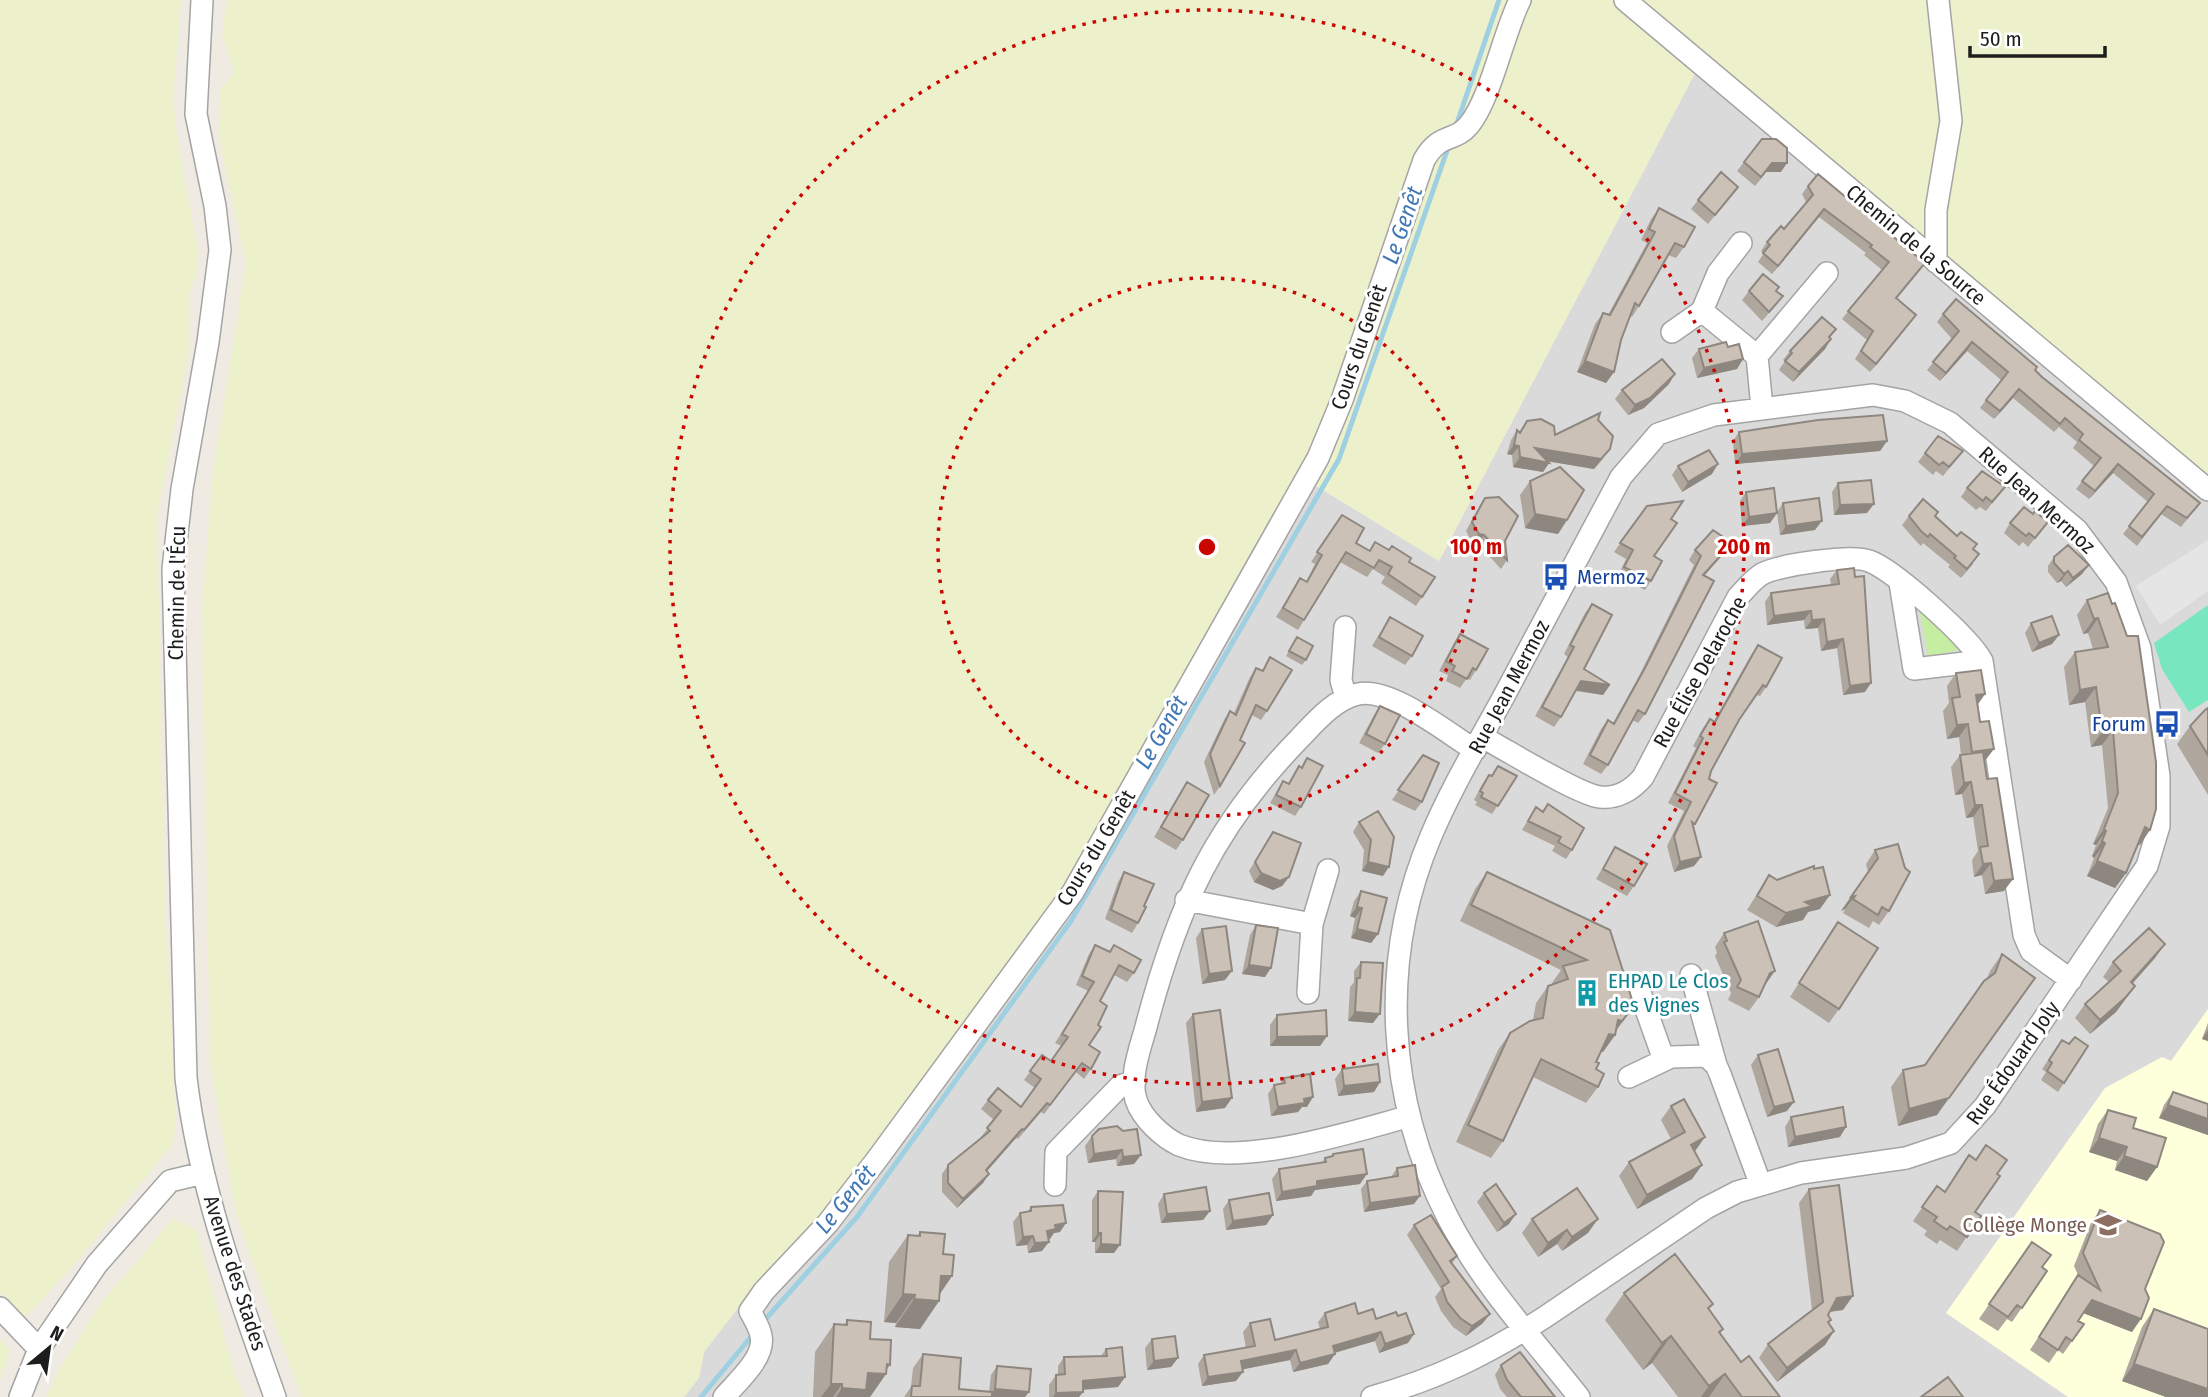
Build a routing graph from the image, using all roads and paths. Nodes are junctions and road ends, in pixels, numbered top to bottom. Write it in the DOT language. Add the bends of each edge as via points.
graph roads {
  1 [pos="202,0"];
  2 [pos="1520,0"];
  3 [pos="1625,0"];
  4 [pos="1938,0"];
  5 [pos="1741,243"];
  6 [pos="1936,262"];
  7 [pos="1827,273"];
  8 [pos="1702,311"];
  9 [pos="1672,332"];
  10 [pos="1757,356"];
  11 [pos="1762,408"];
  12 [pos="2208,490"];
  13 [pos="1900,583"];
  14 [pos="2140,612"];
  15 [pos="1345,627"];
  16 [pos="1982,661"];
  17 [pos="1346,698"];
  18 [pos="1479,743"];
  19 [pos="1328,870"];
  20 [pos="1186,900"];
  21 [pos="1312,924"];
  22 [pos="1691,975"];
  23 [pos="2071,980"];
  24 [pos="1638,987"];
  25 [pos="1308,993"];
  26 [pos="1664,1060"];
  27 [pos="1716,1065"];
  28 [pos="1629,1077"];
  29 [pos="1135,1082"];
  30 [pos="1407,1117"];
  31 [pos="196,1148"];
  32 [pos="203,1173"];
  33 [pos="1760,1183"];
  34 [pos="1055,1185"];
  35 [pos="0,1308"];
  36 [pos="1526,1329"];
  37 [pos="39,1349"];
  38 [pos="20,1397"];
  39 [pos="275,1397"];
  40 [pos="724,1397"];
  41 [pos="1372,1397"];
  42 [pos="1579,1397"];
  1 -- 31 [label="street, Chemin de l'Écu" via="196,114 220,250 173,569 184,1036"];
  2 -- 40 [label="street, Cours du Genêt" via="1475,115 1436,142 1424,160 1318,458 1073,892 828,1223 750,1311 762,1345"];
  3 -- 6 [label="street, Chemin de la Source"];
  4 -- 6 [label="street" via="1951,121 1937,210"];
  5 -- 8 [label="street" via="1718,274"];
  6 -- 12 [label="street, Chemin de la Source"];
  7 -- 10 [label="street"];
  8 -- 9 [label="street"];
  8 -- 10 [label="street"];
  10 -- 11 [label="street"];
  11 -- 14 [label="street, Rue Jean Mermoz" via="1874,395 1929,410 2077,530"];
  11 -- 18 [label="street, Rue Jean Mermoz" via="1684,423 1658,434 1637,454"];
  13 -- 16 [label="street, Rue Élise Delaroche" via="1963,636"];
  13 -- 16 [label="street" via="1914,669"];
  13 -- 18 [label="street, Rue Élise Delaroche" via="1868,560 1852,558 1774,570 1752,581 1738,597 1643,777 1621,794 1592,796"];
  14 -- 23 [label="street, Rue Édouard Joly" via="2140,648 2161,802 2159,826 2140,878"];
  15 -- 17 [label="street" via="1341,680"];
  16 -- 23 [label="street, Rue Élise Delaroche" via="2024,935 2031,951"];
  17 -- 18 [label="street, Rue Élise Delaroche" via="1366,693 1392,699"];
  17 -- 20 [label="street" via="1294,744 1232,816"];
  18 -- 30 [label="street, Rue Jean Mermoz" via="1430,836 1409,900 1395,1028"];
  19 -- 21 [label="street"];
  20 -- 21 [label="street"];
  20 -- 29 [label="street" via="1164,958"];
  21 -- 25 [label="street"];
  22 -- 27 [label="street"];
  23 -- 33 [label="street, Rue Édouard Joly" via="1985,1106 1951,1143 1906,1158"];
  24 -- 26 [label="street"];
  26 -- 27 [label="street" via="1706,1056"];
  26 -- 28 [label="street"];
  27 -- 33 [label="street"];
  29 -- 30 [label="street" via="1136,1100 1157,1130 1177,1144 1203,1152 1315,1141"];
  29 -- 34 [label="street" via="1119,1086 1056,1152"];
  30 -- 36 [label="street, Rue Jean Mermoz" via="1449,1221"];
  31 -- 32 [label="street, Avenue des Stades"];
  32 -- 37 [label="street" via="170,1181 97,1264"];
  32 -- 39 [label="street, Avenue des Stades"];
  33 -- 36 [label="street, Rue Édouard Joly" via="1706,1208"];
  35 -- 37 [label="street"];
  36 -- 41 [label="street, Rue Édouard Joly" via="1423,1383"];
  36 -- 42 [label="street, Rue Jean Mermoz"];
  37 -- 38 [label="street"];
}
